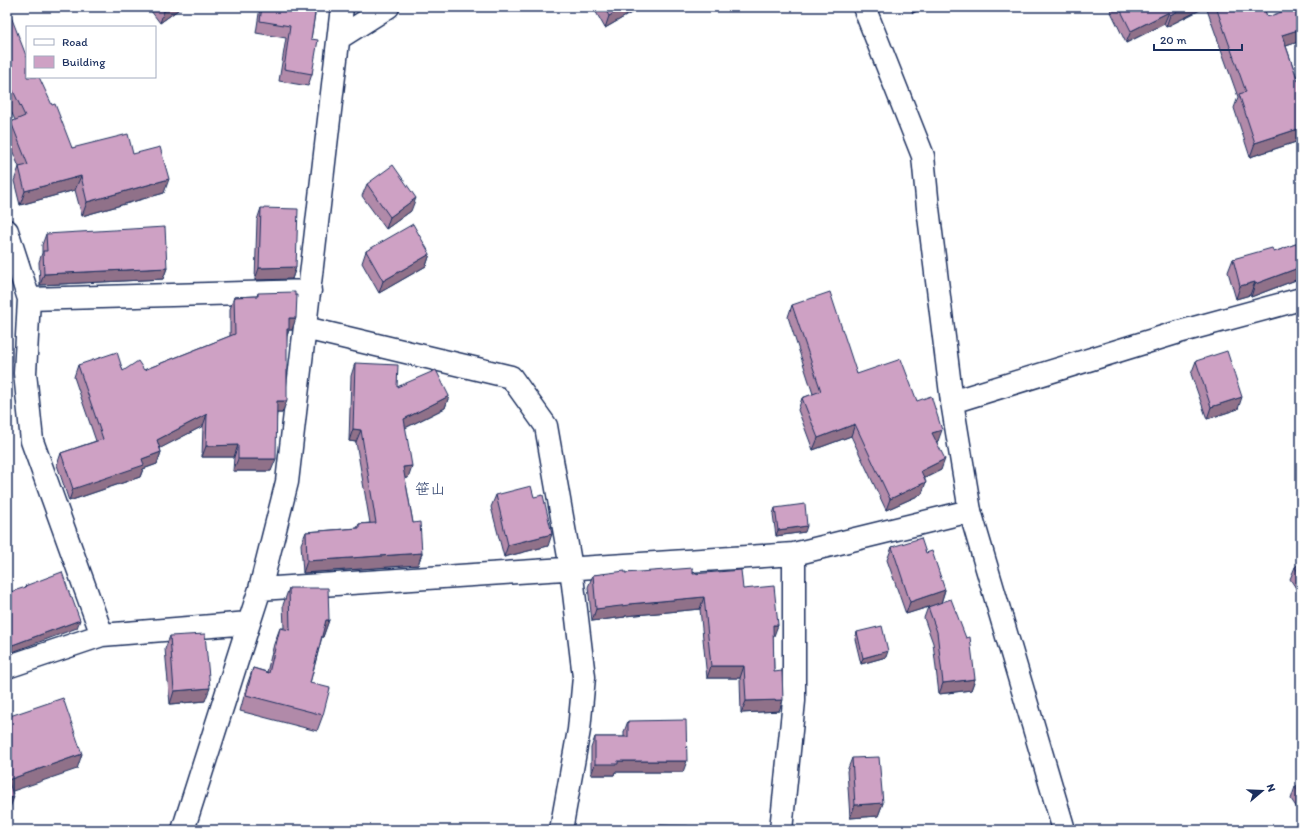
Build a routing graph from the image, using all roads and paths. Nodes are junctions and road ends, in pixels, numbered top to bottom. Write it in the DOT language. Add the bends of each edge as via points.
graph roads {
  1 [pos="342,7"];
  2 [pos="388,7"];
  3 [pos="864,7"];
  4 [pos="339,38"];
  5 [pos="7,231"];
  6 [pos="310,291"];
  7 [pos="28,299"];
  8 [pos="1301,299"];
  9 [pos="305,328"];
  10 [pos="952,402"];
  11 [pos="970,511"];
  12 [pos="794,554"];
  13 [pos="571,568"];
  14 [pos="260,588"];
  15 [pos="249,623"];
  16 [pos="102,634"];
  17 [pos="7,667"];
  18 [pos="183,830"];
  19 [pos="561,830"];
  20 [pos="781,830"];
  21 [pos="1064,830"];
  1 -- 4 [label="street"];
  2 -- 4 [label="street"];
  3 -- 10 [label="street" via="924,156"];
  4 -- 6 [label="street"];
  5 -- 7 [label="street"];
  6 -- 7 [label="street"];
  6 -- 9 [label="street"];
  7 -- 16 [label="street" via="25,373 32,441"];
  8 -- 10 [label="street" via="1179,332"];
  9 -- 13 [label="street" via="512,377 546,426"];
  9 -- 14 [label="street" via="287,482"];
  10 -- 11 [label="street"];
  11 -- 12 [label="street"];
  11 -- 21 [label="street"];
  12 -- 13 [label="street"];
  12 -- 20 [label="street" via="794,701"];
  13 -- 14 [label="street"];
  13 -- 19 [label="street" via="584,677 579,730"];
  14 -- 15 [label="street"];
  15 -- 16 [label="street"];
  15 -- 18 [label="street"];
  16 -- 17 [label="street"];
}
